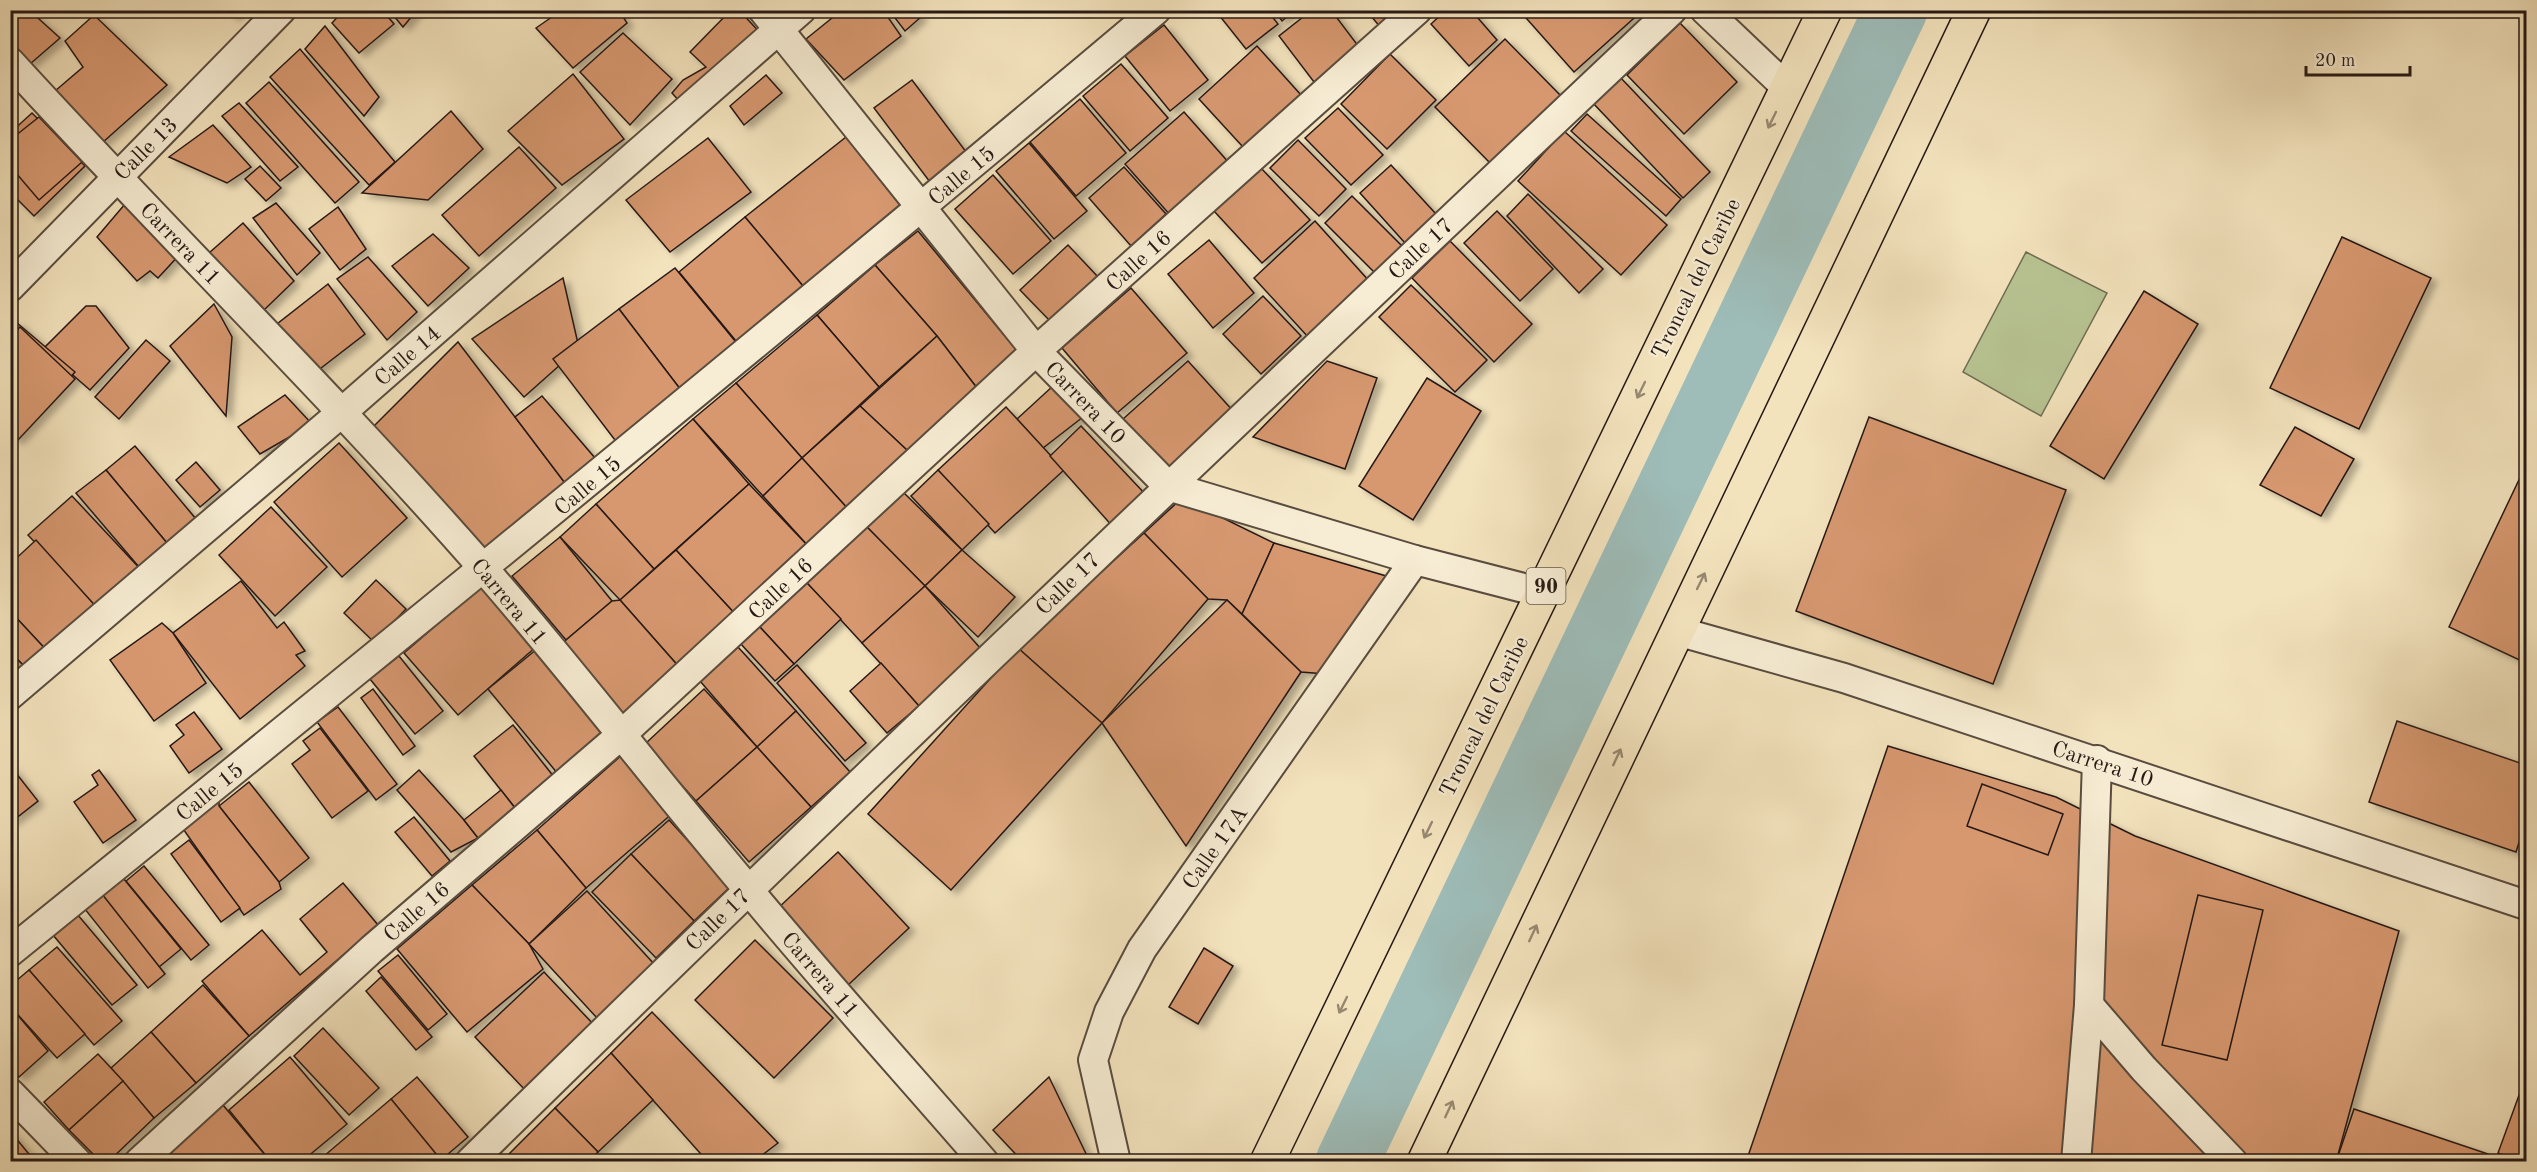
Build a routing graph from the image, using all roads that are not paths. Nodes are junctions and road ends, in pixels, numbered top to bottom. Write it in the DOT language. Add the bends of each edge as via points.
graph roads {
  1 [pos="281,10"];
  2 [pos="801,10"];
  3 [pos="1156,10"];
  4 [pos="1417,10"];
  5 [pos="1672,10"];
  6 [pos="1705,10"];
  7 [pos="1825,10"];
  8 [pos="1974,10"];
  9 [pos="771,20"];
  10 [pos="10,62"];
  11 [pos="1787,88"];
  12 [pos="116,178"];
  13 [pos="922,208"];
  14 [pos="10,287"];
  15 [pos="1036,351"];
  16 [pos="341,413"];
  17 [pos="1168,486"];
  18 [pos="1415,560"];
  19 [pos="484,570"];
  20 [pos="1543,593"];
  21 [pos="1677,631"];
  22 [pos="10,695"];
  23 [pos="621,735"];
  24 [pos="2097,760"];
  25 [pos="747,889"];
  26 [pos="2526,905"];
  27 [pos="10,952"];
  28 [pos="2089,1005"];
  29 [pos="10,1093"];
  30 [pos="77,1161"];
  31 [pos="139,1161"];
  32 [pos="470,1161"];
  33 [pos="984,1161"];
  34 [pos="1116,1161"];
  35 [pos="1267,1161"];
  36 [pos="1424,1161"];
  37 [pos="2076,1161"];
  38 [pos="2233,1161"];
  1 -- 12 [label="street, Calle 13"];
  2 -- 9 [label="street, Calle 14"];
  3 -- 13 [label="street, Calle 15"];
  4 -- 15 [label="street, Calle 16"];
  5 -- 17 [label="street, Calle 17"];
  6 -- 11 [label="street"];
  7 -- 11 [label="highway, Troncal del Caribe / 90"];
  21 -- 8 [label="highway, one-way"];
  9 -- 13 [label="street, Carrera 10"];
  9 -- 16 [label="street, Calle 14"];
  10 -- 12 [label="street, Carrera 11"];
  11 -- 20 [label="highway, Troncal del Caribe / 90, one-way"];
  12 -- 14 [label="street, Calle 13"];
  12 -- 16 [label="street, Carrera 11"];
  13 -- 15 [label="street, Carrera 10"];
  13 -- 19 [label="street, Calle 15"];
  15 -- 17 [label="street, Carrera 10"];
  15 -- 23 [label="street, Calle 16"];
  16 -- 19 [label="street, Carrera 11"];
  16 -- 22 [label="street, Calle 14"];
  17 -- 18 [label="street, Carrera 10"];
  17 -- 25 [label="street, Calle 17"];
  18 -- 20 [label="street, Carrera 10"];
  18 -- 34 [label="street, Calle 17A" via="1143,949 1109,1012 1093,1060"];
  19 -- 23 [label="street, Carrera 11"];
  19 -- 27 [label="street, Calle 15"];
  20 -- 35 [label="highway, Troncal del Caribe / 90, one-way"];
  21 -- 24 [label="street, Carrera 10" via="1844,678"];
  36 -- 21 [label="highway, one-way"];
  23 -- 25 [label="street, Carrera 11"];
  23 -- 31 [label="street, Calle 16" via="372,950"];
  24 -- 26 [label="street, Carrera 10"];
  24 -- 28 [label="street"];
  25 -- 32 [label="street, Calle 17"];
  25 -- 33 [label="street, Carrera 11"];
  28 -- 37 [label="street"];
  28 -- 38 [label="street"];
  29 -- 30 [label="street"];
}
